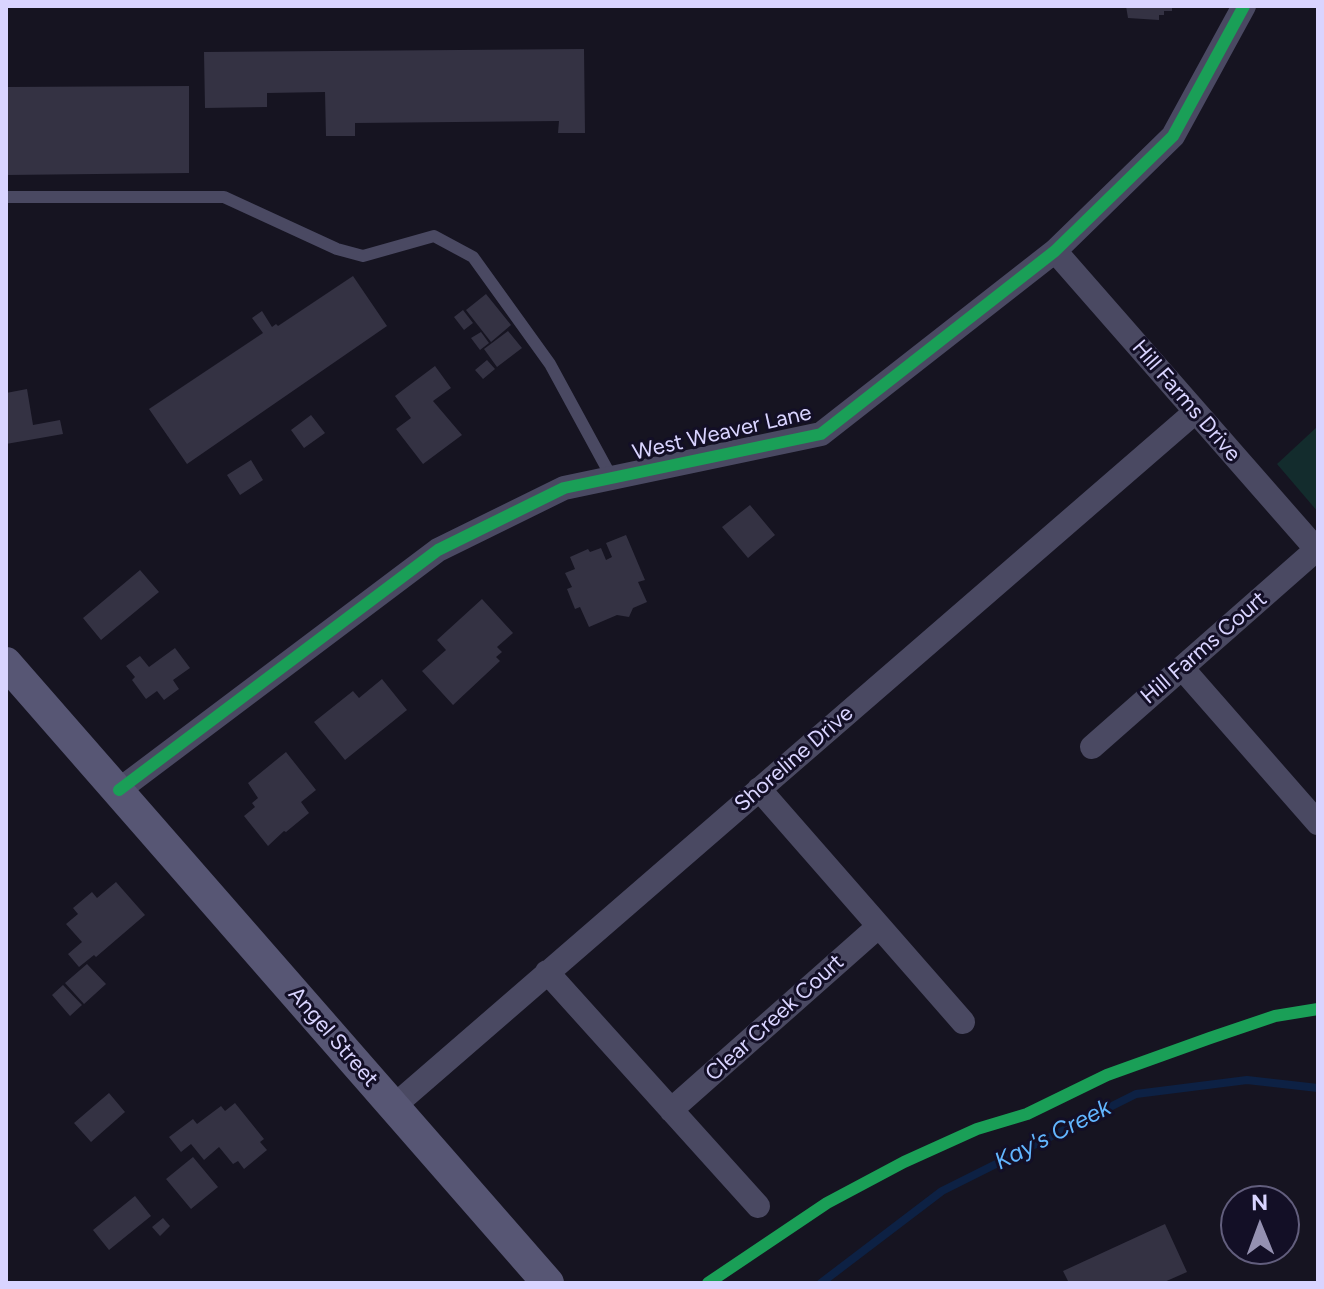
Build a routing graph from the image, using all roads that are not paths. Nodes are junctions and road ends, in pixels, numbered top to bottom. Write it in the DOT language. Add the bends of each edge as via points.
graph roads {
  1 [pos="1244,6"];
  2 [pos="6,197"];
  3 [pos="1055,251"];
  4 [pos="1194,413"];
  5 [pos="612,478"];
  6 [pos="1317,550"];
  7 [pos="6,663"];
  8 [pos="1182,668"];
  9 [pos="1092,747"];
  10 [pos="759,789"];
  11 [pos="119,790"];
  12 [pos="1318,823"];
  13 [pos="879,926"];
  14 [pos="547,972"];
  15 [pos="963,1022"];
  16 [pos="394,1106"];
  17 [pos="671,1110"];
  18 [pos="758,1206"];
  19 [pos="548,1283"];
  1 -- 3 [label="street, West Weaver Lane" via="1173,136"];
  2 -- 5 [label="lane" via="224,197 363,256 434,236 473,257 550,364"];
  3 -- 4 [label="street, Hill Farms Drive"];
  3 -- 5 [label="street, West Weaver Lane" via="821,434"];
  4 -- 6 [label="street, Hill Farms Drive"];
  4 -- 10 [label="street, Shoreline Drive"];
  5 -- 11 [label="street, West Weaver Lane" via="564,488 438,550"];
  6 -- 8 [label="street, Hill Farms Court"];
  7 -- 11 [label="main road, Angel Street"];
  8 -- 9 [label="street, Hill Farms Court"];
  8 -- 12 [label="street"];
  10 -- 13 [label="street"];
  10 -- 14 [label="street, Shoreline Drive"];
  11 -- 16 [label="main road, Angel Street"];
  13 -- 15 [label="street"];
  13 -- 17 [label="street, Clear Creek Court"];
  14 -- 16 [label="street, Shoreline Drive"];
  14 -- 17 [label="street"];
  16 -- 19 [label="main road, Angel Street"];
  17 -- 18 [label="street"];
}
